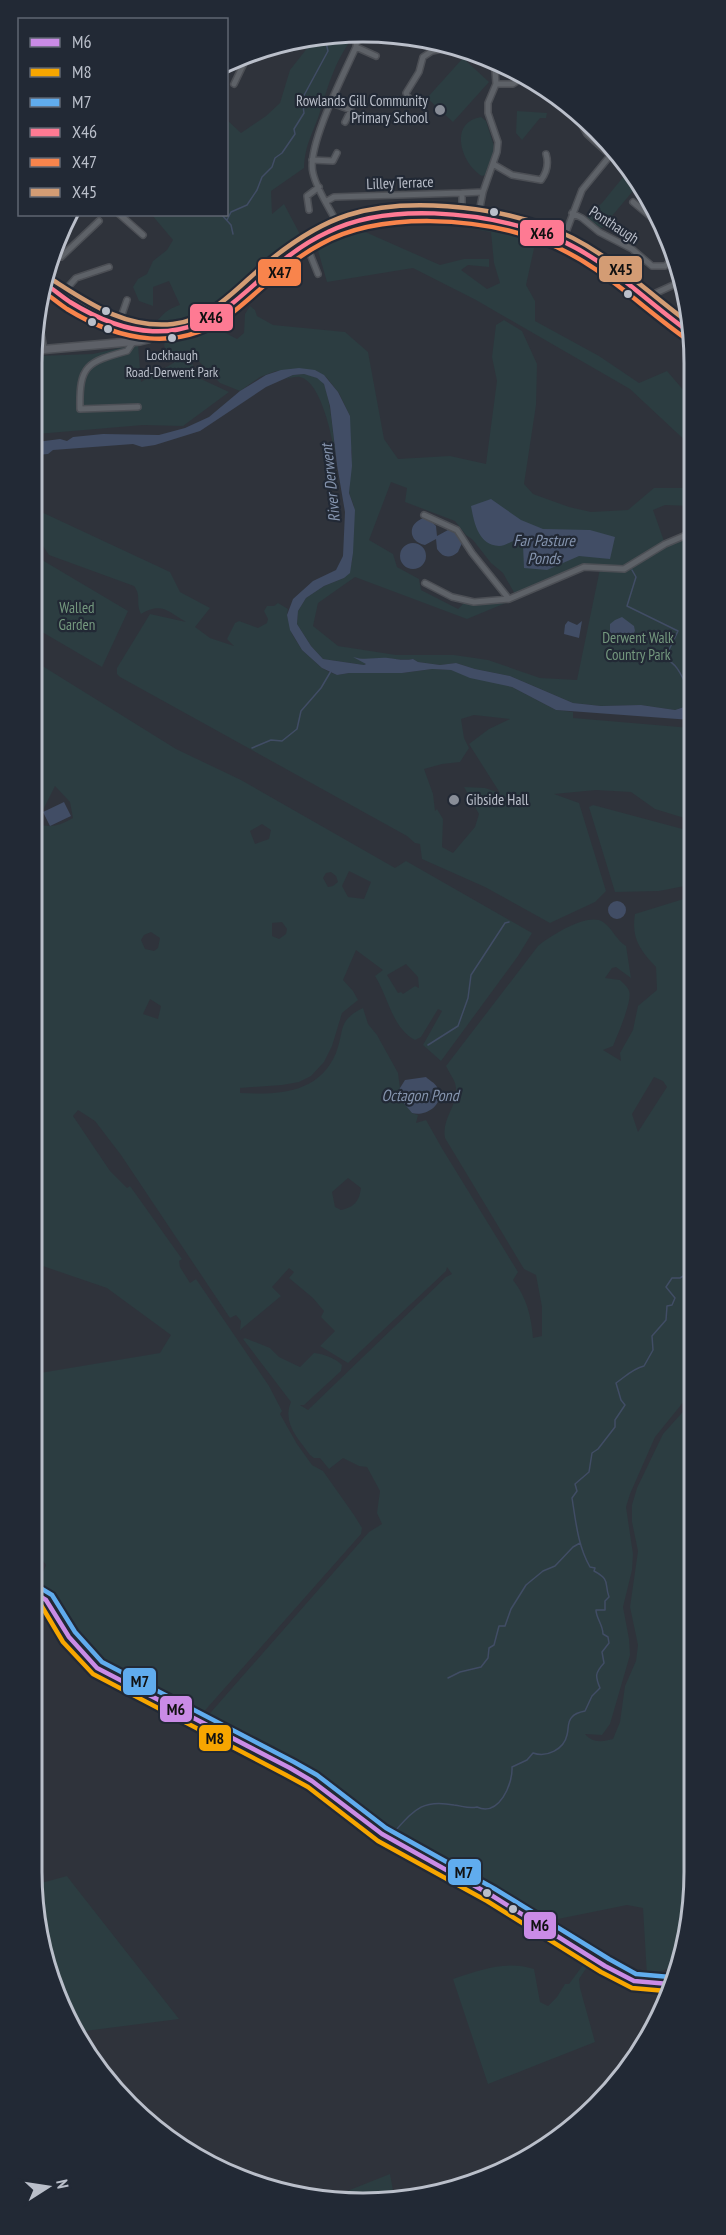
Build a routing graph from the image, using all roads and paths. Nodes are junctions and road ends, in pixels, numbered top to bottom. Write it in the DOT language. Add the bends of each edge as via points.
graph roads {
  1 [pos="357,42"];
  2 [pos="356,47"];
  3 [pos="434,50"];
  4 [pos="376,56"];
  5 [pos="244,65"];
  6 [pos="495,70"];
  7 [pos="240,75"];
  8 [pos="246,79"];
  9 [pos="517,81"];
  10 [pos="234,84"];
  11 [pos="496,84"];
  12 [pos="513,84"];
  13 [pos="518,89"];
  14 [pos="409,99"];
  15 [pos="332,103"];
  16 [pos="345,122"];
  17 [pos="337,153"];
  18 [pos="546,154"];
  19 [pos="609,157"];
  20 [pos="312,160"];
  21 [pos="493,164"];
  22 [pos="319,187"];
  23 [pos="483,192"];
  24 [pos="462,193"];
  25 [pos="327,201"];
  26 [pos="633,202"];
  27 [pos="462,206"];
  28 [pos="309,210"];
  29 [pos="572,213"];
  30 [pos="647,214"];
  31 [pos="121,216"];
  32 [pos="478,217"];
  33 [pos="99,221"];
  34 [pos="339,227"];
  35 [pos="143,235"];
  36 [pos="563,240"];
  37 [pos="306,244"];
  38 [pos="60,257"];
  39 [pos="668,263"];
  40 [pos="109,267"];
  41 [pos="318,274"];
  42 [pos="674,285"];
  43 [pos="51,288"];
  44 [pos="62,295"];
  45 [pos="645,298"];
  46 [pos="127,300"];
  47 [pos="119,323"];
  48 [pos="681,326"];
  49 [pos="145,331"];
  50 [pos="157,332"];
  51 [pos="137,342"];
  52 [pos="43,350"];
  53 [pos="138,407"];
  54 [pos="424,515"];
  55 [pos="684,536"];
  56 [pos="425,583"];
  57 [pos="508,599"];
  58 [pos="42,1598"];
  59 [pos="664,1984"];
  1 -- 2 [label="street"];
  2 -- 4 [label="street"];
  2 -- 15 [label="street"];
  3 -- 14 [label="street" via="423,57 406,93"];
  5 -- 7 [label="street"];
  6 -- 11 [label="street"];
  7 -- 8 [label="street"];
  7 -- 10 [label="street"];
  9 -- 12 [label="street"];
  11 -- 12 [label="street"];
  11 -- 21 [label="street" via="488,103 498,142"];
  12 -- 13 [label="street"];
  15 -- 16 [label="street" via="351,110"];
  15 -- 20 [label="street" via="318,133"];
  17 -- 20 [label="street" via="334,164"];
  18 -- 21 [label="street" via="548,163 541,180 512,175"];
  19 -- 29 [label="street" via="582,190"];
  20 -- 22 [label="street" via="312,172"];
  21 -- 23 [label="street"];
  22 -- 25 [label="street"];
  22 -- 28 [label="street" via="307,196"];
  23 -- 24 [label="street, Lilley Terrace"];
  23 -- 32 [label="street"];
  24 -- 25 [label="street, Lilley Terrace"];
  24 -- 27 [label="street"];
  25 -- 34 [label="street"];
  26 -- 30 [label="street"];
  29 -- 36 [label="street"];
  29 -- 39 [label="street, Ponthaugh" via="632,249 652,266"];
  31 -- 35 [label="street"];
  32 -- 34 [label="main road" via="381,216"];
  32 -- 36 [label="main road"];
  33 -- 38 [label="street"];
  34 -- 37 [label="main road"];
  36 -- 45 [label="main road" via="591,256"];
  37 -- 41 [label="street"];
  37 -- 50 [label="main road" via="277,263 237,301 211,319 186,329"];
  40 -- 44 [label="street" via="76,278"];
  42 -- 45 [label="street"];
  43 -- 44 [label="main road"];
  44 -- 47 [label="main road" via="82,309"];
  45 -- 48 [label="main road"];
  46 -- 47 [label="street"];
  47 -- 49 [label="main road"];
  49 -- 50 [label="main road"];
  49 -- 51 [label="main road"];
  50 -- 51 [label="main road"];
  51 -- 52 [label="main road"];
  51 -- 53 [label="street" via="128,351 89,365 79,386 80,409"];
  54 -- 57 [label="street" via="457,530"];
  55 -- 57 [label="street" via="624,569 584,567"];
  56 -- 57 [label="street" via="452,597 474,602"];
  58 -- 59 [label="street" via="84,1656 110,1676 291,1768 382,1834 491,1895 605,1966 634,1981"];
}
